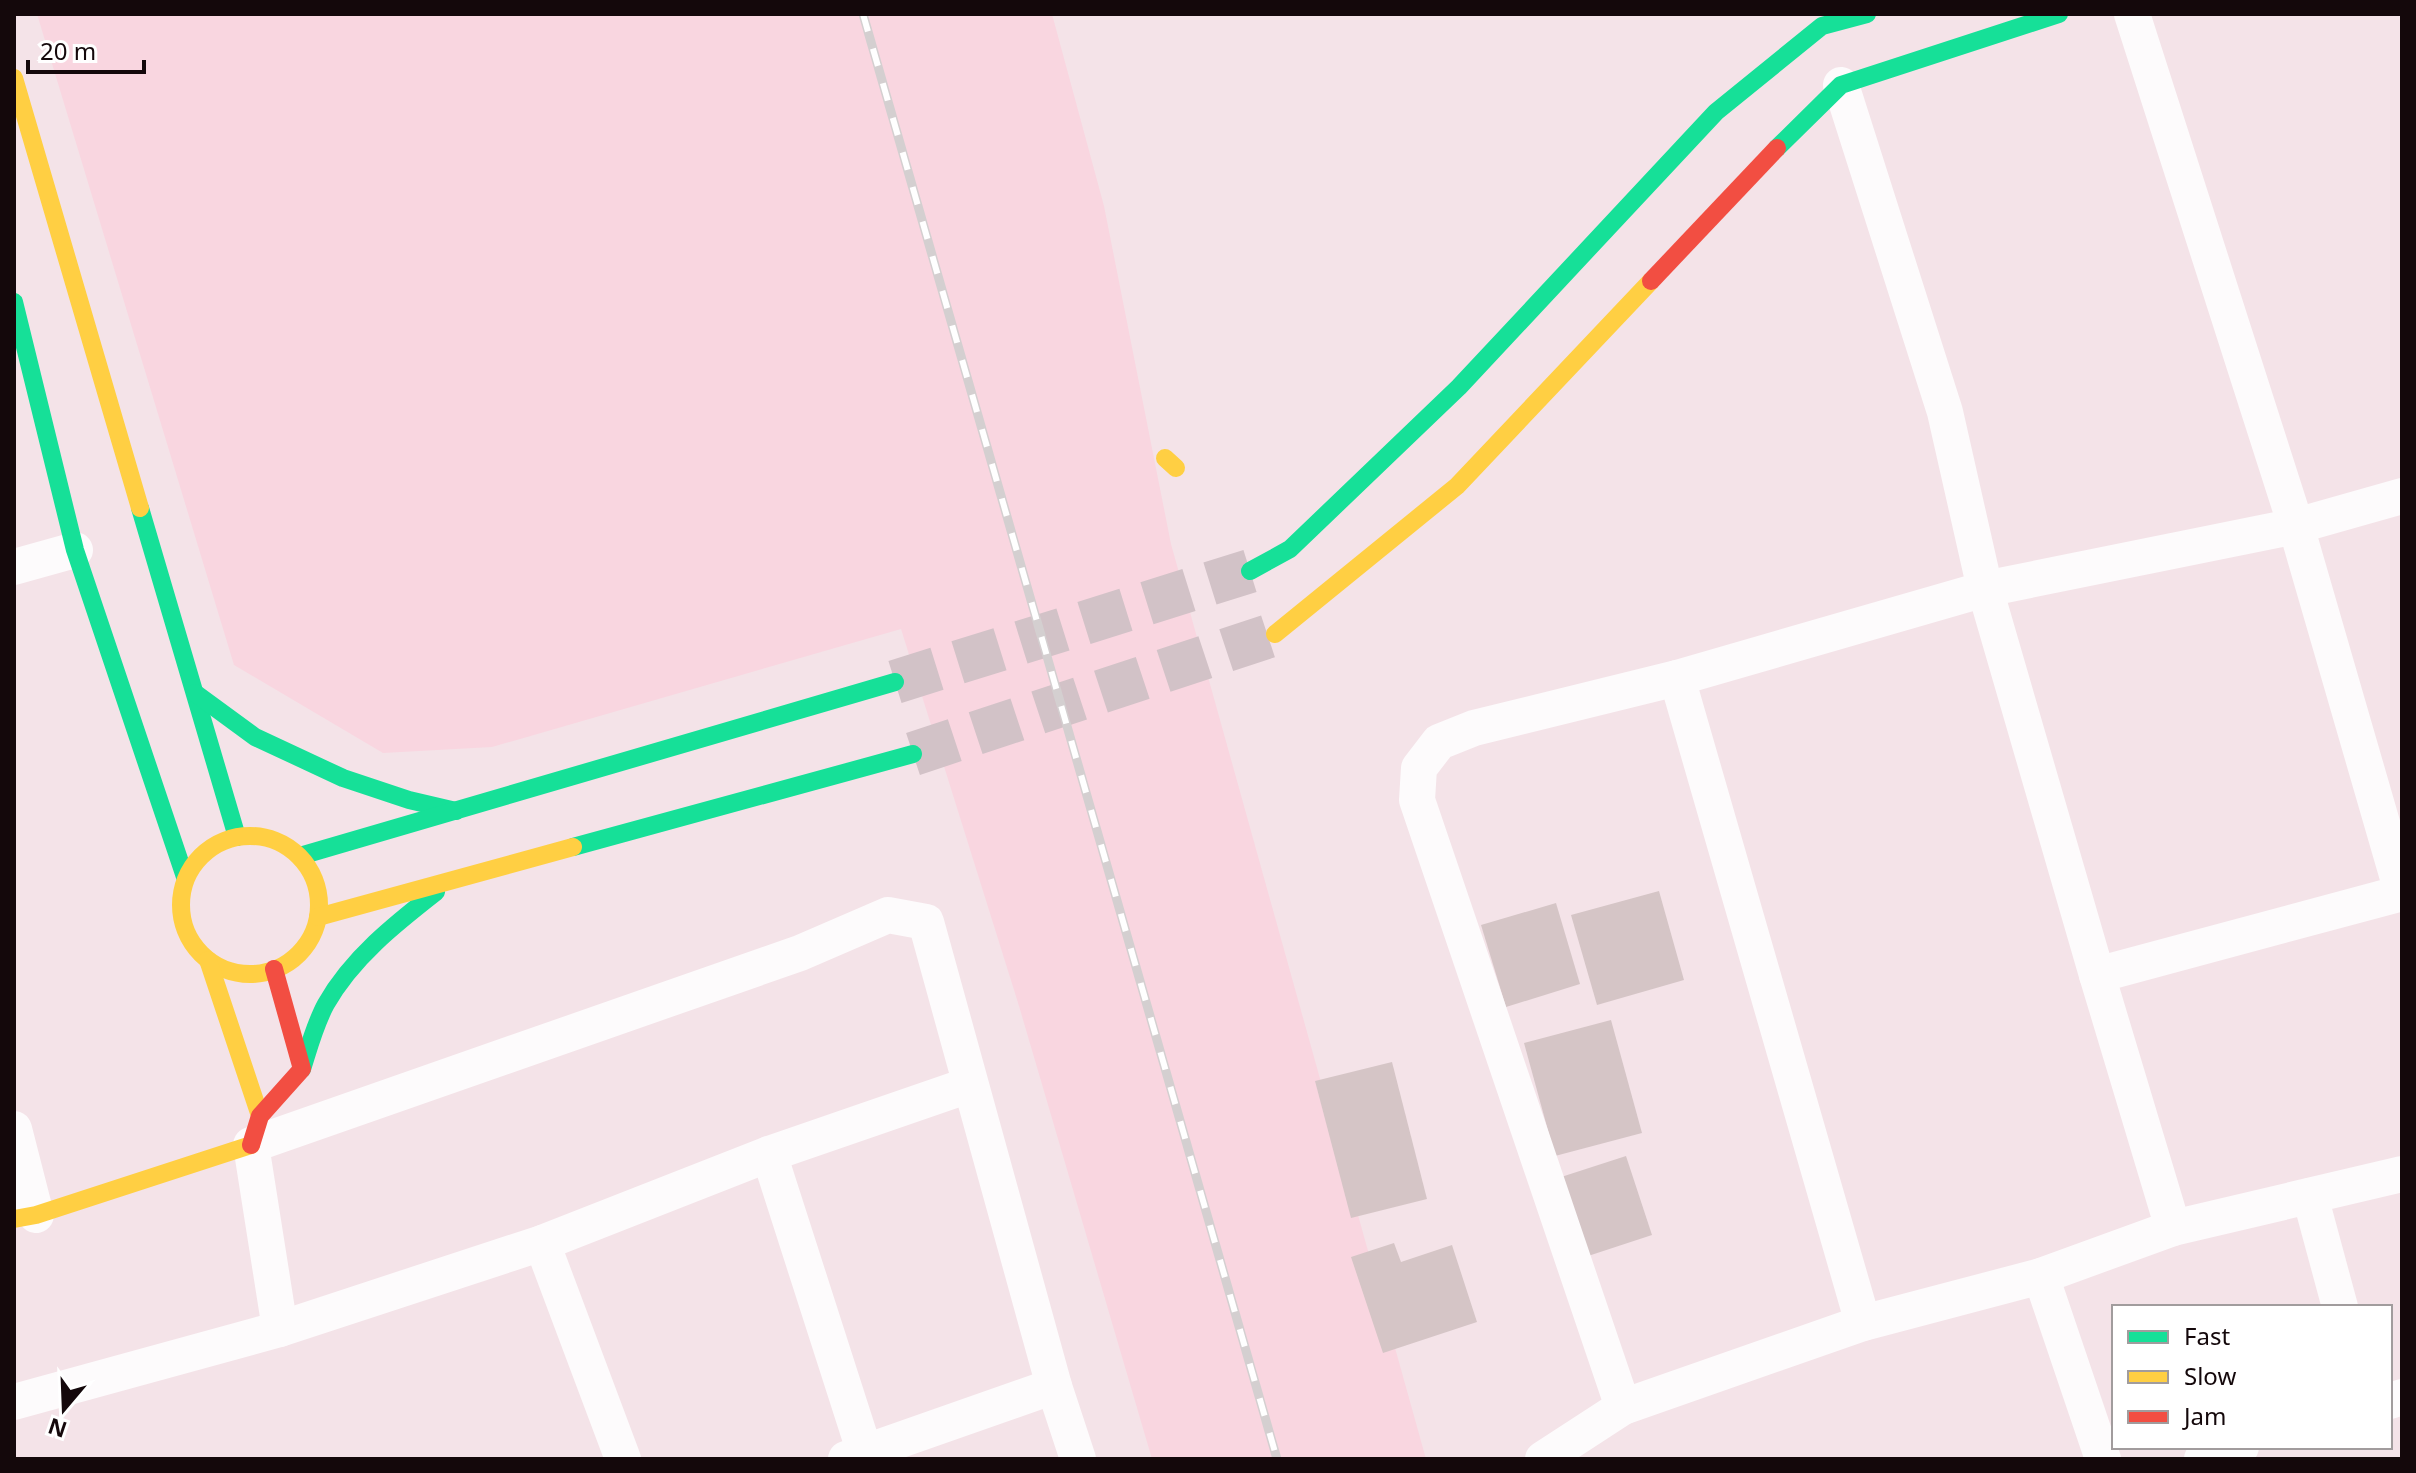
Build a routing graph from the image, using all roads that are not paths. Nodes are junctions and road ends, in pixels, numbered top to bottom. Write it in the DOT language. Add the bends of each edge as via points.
graph roads {
  1 [pos="1867,14"];
  2 [pos="2059,14"];
  3 [pos="2132,14"];
  4 [pos="1822,27"];
  5 [pos="14,78"];
  6 [pos="1838,78"];
  7 [pos="14,302"];
  8 [pos="2402,496"];
  9 [pos="2296,526"];
  10 [pos="75,550"];
  11 [pos="14,567"];
  12 [pos="1250,571"];
  13 [pos="1985,589"];
  14 [pos="1275,634"];
  15 [pos="1677,678"];
  16 [pos="895,682"];
  17 [pos="195,693"];
  18 [pos="913,754"];
  19 [pos="456,811"];
  20 [pos="237,837"];
  21 [pos="300,856"];
  22 [pos="185,877"];
  23 [pos="450,881"];
  24 [pos="2402,893"];
  25 [pos="318,917"];
  26 [pos="208,960"];
  27 [pos="274,969"];
  28 [pos="2097,975"];
  29 [pos="302,1069"];
  30 [pos="969,1085"];
  31 [pos="14,1129"];
  32 [pos="255,1131"];
  33 [pos="769,1154"];
  34 [pos="2402,1174"];
  35 [pos="2310,1196"];
  36 [pos="25,1217"];
  37 [pos="2173,1228"];
  38 [pos="542,1243"];
  39 [pos="2041,1276"];
  40 [pos="2339,1305"];
  41 [pos="1863,1323"];
  42 [pos="280,1329"];
  43 [pos="1054,1386"];
  44 [pos="14,1402"];
  45 [pos="1623,1407"];
  46 [pos="2234,1449"];
  47 [pos="855,1456"];
  48 [pos="623,1459"];
  49 [pos="1078,1459"];
  50 [pos="1543,1459"];
  51 [pos="2103,1459"];
  52 [pos="2202,1459"];
  1 -- 4 [label="street"];
  2 -- 6 [label="street"];
  3 -- 9 [label="street"];
  4 -- 12 [label="street" via="1716,112 1459,387 1290,549"];
  5 -- 17 [label="street"];
  6 -- 13 [label="street" via="1945,412"];
  6 -- 14 [label="street" via="1457,486"];
  7 -- 10 [label="street"];
  8 -- 9 [label="street"];
  9 -- 13 [label="street"];
  9 -- 24 [label="street"];
  10 -- 11 [label="street"];
  10 -- 22 [label="street"];
  13 -- 15 [label="street"];
  13 -- 28 [label="street"];
  15 -- 41 [label="street"];
  15 -- 45 [label="street" via="1474,728 1439,742 1419,768 1417,800"];
  16 -- 19 [label="street"];
  17 -- 19 [label="street" via="255,737 343,778"];
  17 -- 20 [label="street"];
  18 -- 23 [label="street"];
  19 -- 21 [label="street"];
  20 -- 21 [label="street" via="259,836"];
  20 -- 22 [label="street" via="215,844"];
  21 -- 25 [label="street" via="312,876"];
  22 -- 26 [label="street" via="182,923"];
  23 -- 25 [label="street"];
  23 -- 29 [label="street" via="347,971 324,1007"];
  24 -- 28 [label="street"];
  25 -- 27 [label="street" via="309,941"];
  26 -- 27 [label="street" via="252,974"];
  26 -- 32 [label="street"];
  27 -- 29 [label="street"];
  28 -- 37 [label="street"];
  29 -- 32 [label="street"];
  30 -- 32 [label="street" via="926,922 888,915 800,953"];
  30 -- 33 [label="street"];
  30 -- 43 [label="street"];
  31 -- 36 [label="street"];
  32 -- 36 [label="street"];
  32 -- 42 [label="street"];
  33 -- 38 [label="street"];
  33 -- 47 [label="street"];
  34 -- 35 [label="street"];
  35 -- 37 [label="street"];
  35 -- 40 [label="street"];
  37 -- 39 [label="street"];
  38 -- 42 [label="street"];
  38 -- 48 [label="street"];
  39 -- 41 [label="street"];
  39 -- 51 [label="street"];
  41 -- 45 [label="street"];
  42 -- 44 [label="street"];
  43 -- 47 [label="street"];
  43 -- 49 [label="street"];
  45 -- 50 [label="street"];
  46 -- 52 [label="street"];
}
